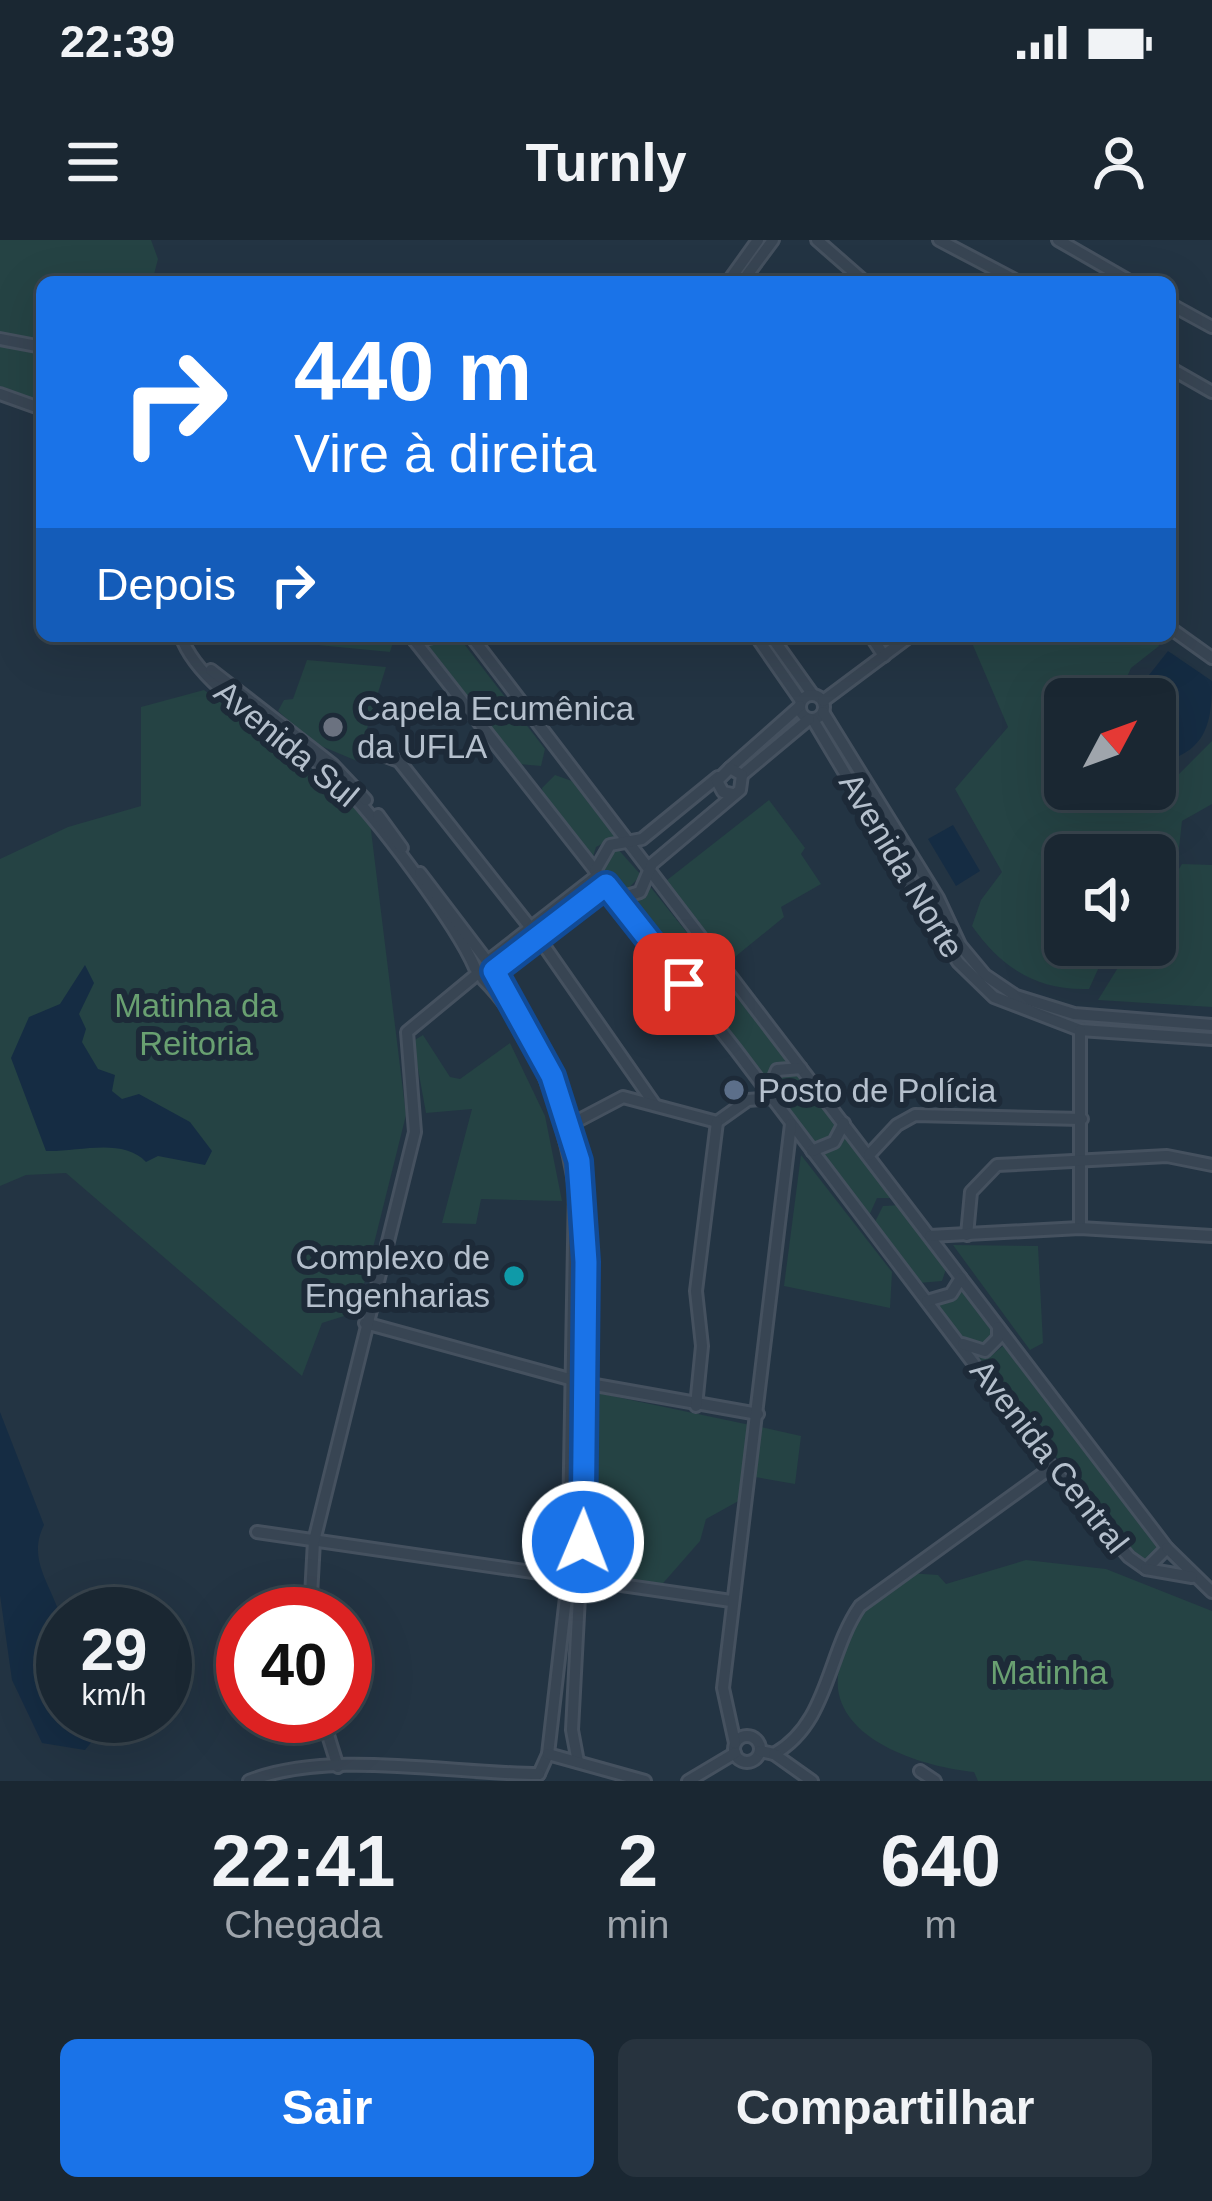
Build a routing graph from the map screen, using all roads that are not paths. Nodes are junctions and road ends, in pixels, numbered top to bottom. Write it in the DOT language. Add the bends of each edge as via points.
graph roads {
  1 [pos="758,240"];
  2 [pos="773,240"];
  3 [pos="817,240"];
  4 [pos="939,240"];
  5 [pos="1058,240"];
  6 [pos="732,276"];
  7 [pos="746,276"];
  8 [pos="859,276"];
  9 [pos="1008,276"];
  10 [pos="1121,276"];
  11 [pos="1176,307"];
  12 [pos="1212,327"];
  13 [pos="0,339"];
  14 [pos="36,346"];
  15 [pos="1176,371"];
  16 [pos="1212,392"];
  17 [pos="0,394"];
  18 [pos="36,408"];
  19 [pos="1176,632"];
  20 [pos="189,642"];
  21 [pos="415,642"];
  22 [pos="475,642"];
  23 [pos="761,642"];
  24 [pos="774,642"];
  25 [pos="875,642"];
  26 [pos="902,642"];
  27 [pos="884,656"];
  28 [pos="1212,658"];
  29 [pos="812,708"];
  30 [pos="372,751"];
  31 [pos="730,768"];
  32 [pos="742,775"];
  33 [pos="718,777"];
  34 [pos="732,794"];
  35 [pos="624,843"];
  36 [pos="648,874"];
  37 [pos="600,877"];
  38 [pos="617,899"];
  39 [pos="534,933"];
  40 [pos="485,970"];
  41 [pos="1081,1023"];
  42 [pos="1212,1025"];
  43 [pos="1212,1039"];
  44 [pos="801,1068"];
  45 [pos="770,1095"];
  46 [pos="655,1105"];
  47 [pos="1082,1119"];
  48 [pos="717,1122"];
  49 [pos="844,1123"];
  50 [pos="791,1124"];
  51 [pos="566,1126"];
  52 [pos="812,1151"];
  53 [pos="869,1155"];
  54 [pos="1081,1157"];
  55 [pos="1212,1166"];
  56 [pos="1080,1228"];
  57 [pos="967,1235"];
  58 [pos="930,1236"];
  59 [pos="1212,1237"];
  60 [pos="961,1278"];
  61 [pos="927,1301"];
  62 [pos="365,1323"];
  63 [pos="998,1325"];
  64 [pos="960,1342"];
  65 [pos="579,1382"];
  66 [pos="696,1406"];
  67 [pos="758,1414"];
  68 [pos="1052,1467"];
  69 [pos="257,1532"];
  70 [pos="314,1541"];
  71 [pos="1167,1549"];
  72 [pos="1146,1569"];
  73 [pos="1196,1577"];
  74 [pos="568,1580"];
  75 [pos="582,1583"];
  76 [pos="311,1587"];
  77 [pos="1212,1592"];
  78 [pos="731,1601"];
  79 [pos="330,1743"];
  80 [pos="735,1748"];
  81 [pos="760,1751"];
  82 [pos="548,1754"];
  83 [pos="774,1754"];
  84 [pos="578,1762"];
  85 [pos="338,1767"];
  86 [pos="920,1771"];
  87 [pos="541,1777"];
  88 [pos="249,1781"];
  89 [pos="645,1781"];
  90 [pos="688,1781"];
  91 [pos="812,1781"];
  92 [pos="935,1781"];
  1 -- 6 [label="street"];
  2 -- 7 [label="street"];
  3 -- 8 [label="street"];
  4 -- 9 [label="street"];
  5 -- 10 [label="street"];
  11 -- 12 [label="street"];
  13 -- 14 [label="street"];
  15 -- 16 [label="street"];
  17 -- 18 [label="street"];
  19 -- 28 [label="street"];
  20 -- 40 [label="street, Avenida Sul" via="212,671 350,780"];
  21 -- 37 [label="street, Avenida Central"];
  22 -- 35 [label="street, Avenida Central"];
  23 -- 29 [label="street, Avenida Norte"];
  24 -- 29 [label="street, Avenida Norte"];
  25 -- 27 [label="street"];
  26 -- 27 [label="street"];
  27 -- 29 [label="street"];
  29 -- 31 [label="street"];
  29 -- 32 [label="street"];
  29 -- 41 [label="street, Avenida Norte" via="930,902 985,975"];
  30 -- 39 [label="street" via="399,761"];
  31 -- 32 [label="street"];
  31 -- 33 [label="street"];
  32 -- 34 [label="street"];
  33 -- 34 [label="street" via="720,789"];
  33 -- 35 [label="street" via="641,839"];
  34 -- 36 [label="street"];
  35 -- 36 [label="street, Avenida Central"];
  35 -- 37 [label="street" via="604,850"];
  36 -- 38 [label="street" via="636,895"];
  36 -- 44 [label="street, Avenida Central"];
  37 -- 38 [label="street, Avenida Central"];
  37 -- 39 [label="street"];
  38 -- 45 [label="street, Avenida Central"];
  39 -- 40 [label="street"];
  39 -- 46 [label="street"];
  40 -- 51 [label="street, Avenida Sul"];
  40 -- 62 [label="street" via="407,1032 415,1132"];
  41 -- 42 [label="street, Avenida Norte"];
  41 -- 43 [label="street, Avenida Norte"];
  41 -- 47 [label="street"];
  44 -- 45 [label="street" via="777,1070"];
  44 -- 49 [label="street, Avenida Central"];
  45 -- 48 [label="street"];
  45 -- 50 [label="street, Avenida Central"];
  46 -- 48 [label="street"];
  46 -- 51 [label="street" via="622,1097"];
  47 -- 53 [label="street" via="914,1115"];
  47 -- 54 [label="street"];
  48 -- 66 [label="street" via="696,1291"];
  49 -- 52 [label="street" via="834,1142"];
  49 -- 53 [label="street, Avenida Central"];
  50 -- 52 [label="street, Avenida Central"];
  50 -- 67 [label="street"];
  51 -- 65 [label="street, Avenida Sul" via="577,1215"];
  52 -- 61 [label="street, Avenida Central"];
  53 -- 58 [label="street, Avenida Central"];
  54 -- 55 [label="street" via="1167,1156"];
  54 -- 56 [label="street"];
  54 -- 57 [label="street" via="997,1166 971,1192"];
  56 -- 57 [label="street"];
  56 -- 59 [label="street"];
  57 -- 58 [label="street"];
  58 -- 60 [label="street, Avenida Central"];
  60 -- 61 [label="street" via="951,1294"];
  60 -- 63 [label="street, Avenida Central"];
  61 -- 64 [label="street, Avenida Central"];
  62 -- 65 [label="street"];
  62 -- 70 [label="street"];
  63 -- 64 [label="street" via="985,1351"];
  63 -- 71 [label="street, Avenida Central"];
  64 -- 68 [label="street, Avenida Central"];
  65 -- 66 [label="street"];
  65 -- 74 [label="street, Avenida Sul"];
  65 -- 75 [label="street, Avenida Sul"];
  66 -- 67 [label="street"];
  67 -- 78 [label="street"];
  68 -- 72 [label="street, Avenida Central"];
  68 -- 83 [label="street" via="860,1606 808,1724"];
  69 -- 70 [label="street"];
  70 -- 74 [label="street"];
  70 -- 76 [label="street"];
  71 -- 72 [label="street, Avenida Central"];
  71 -- 73 [label="street"];
  72 -- 73 [label="street"];
  73 -- 77 [label="street"];
  74 -- 75 [label="street"];
  74 -- 82 [label="street, Avenida Sul"];
  75 -- 78 [label="street"];
  75 -- 84 [label="street, Avenida Sul" via="572,1730"];
  78 -- 80 [label="street" via="723,1688"];
  79 -- 85 [label="street"];
  80 -- 81 [label="street" via="751,1761"];
  80 -- 81 [label="street" via="754,1738"];
  80 -- 90 [label="street"];
  81 -- 83 [label="street"];
  82 -- 84 [label="street"];
  82 -- 87 [label="street, Avenida Sul"];
  83 -- 91 [label="street"];
  84 -- 89 [label="street"];
  85 -- 87 [label="street"];
  85 -- 88 [label="street" via="284,1768"];
  86 -- 92 [label="street"];
}
